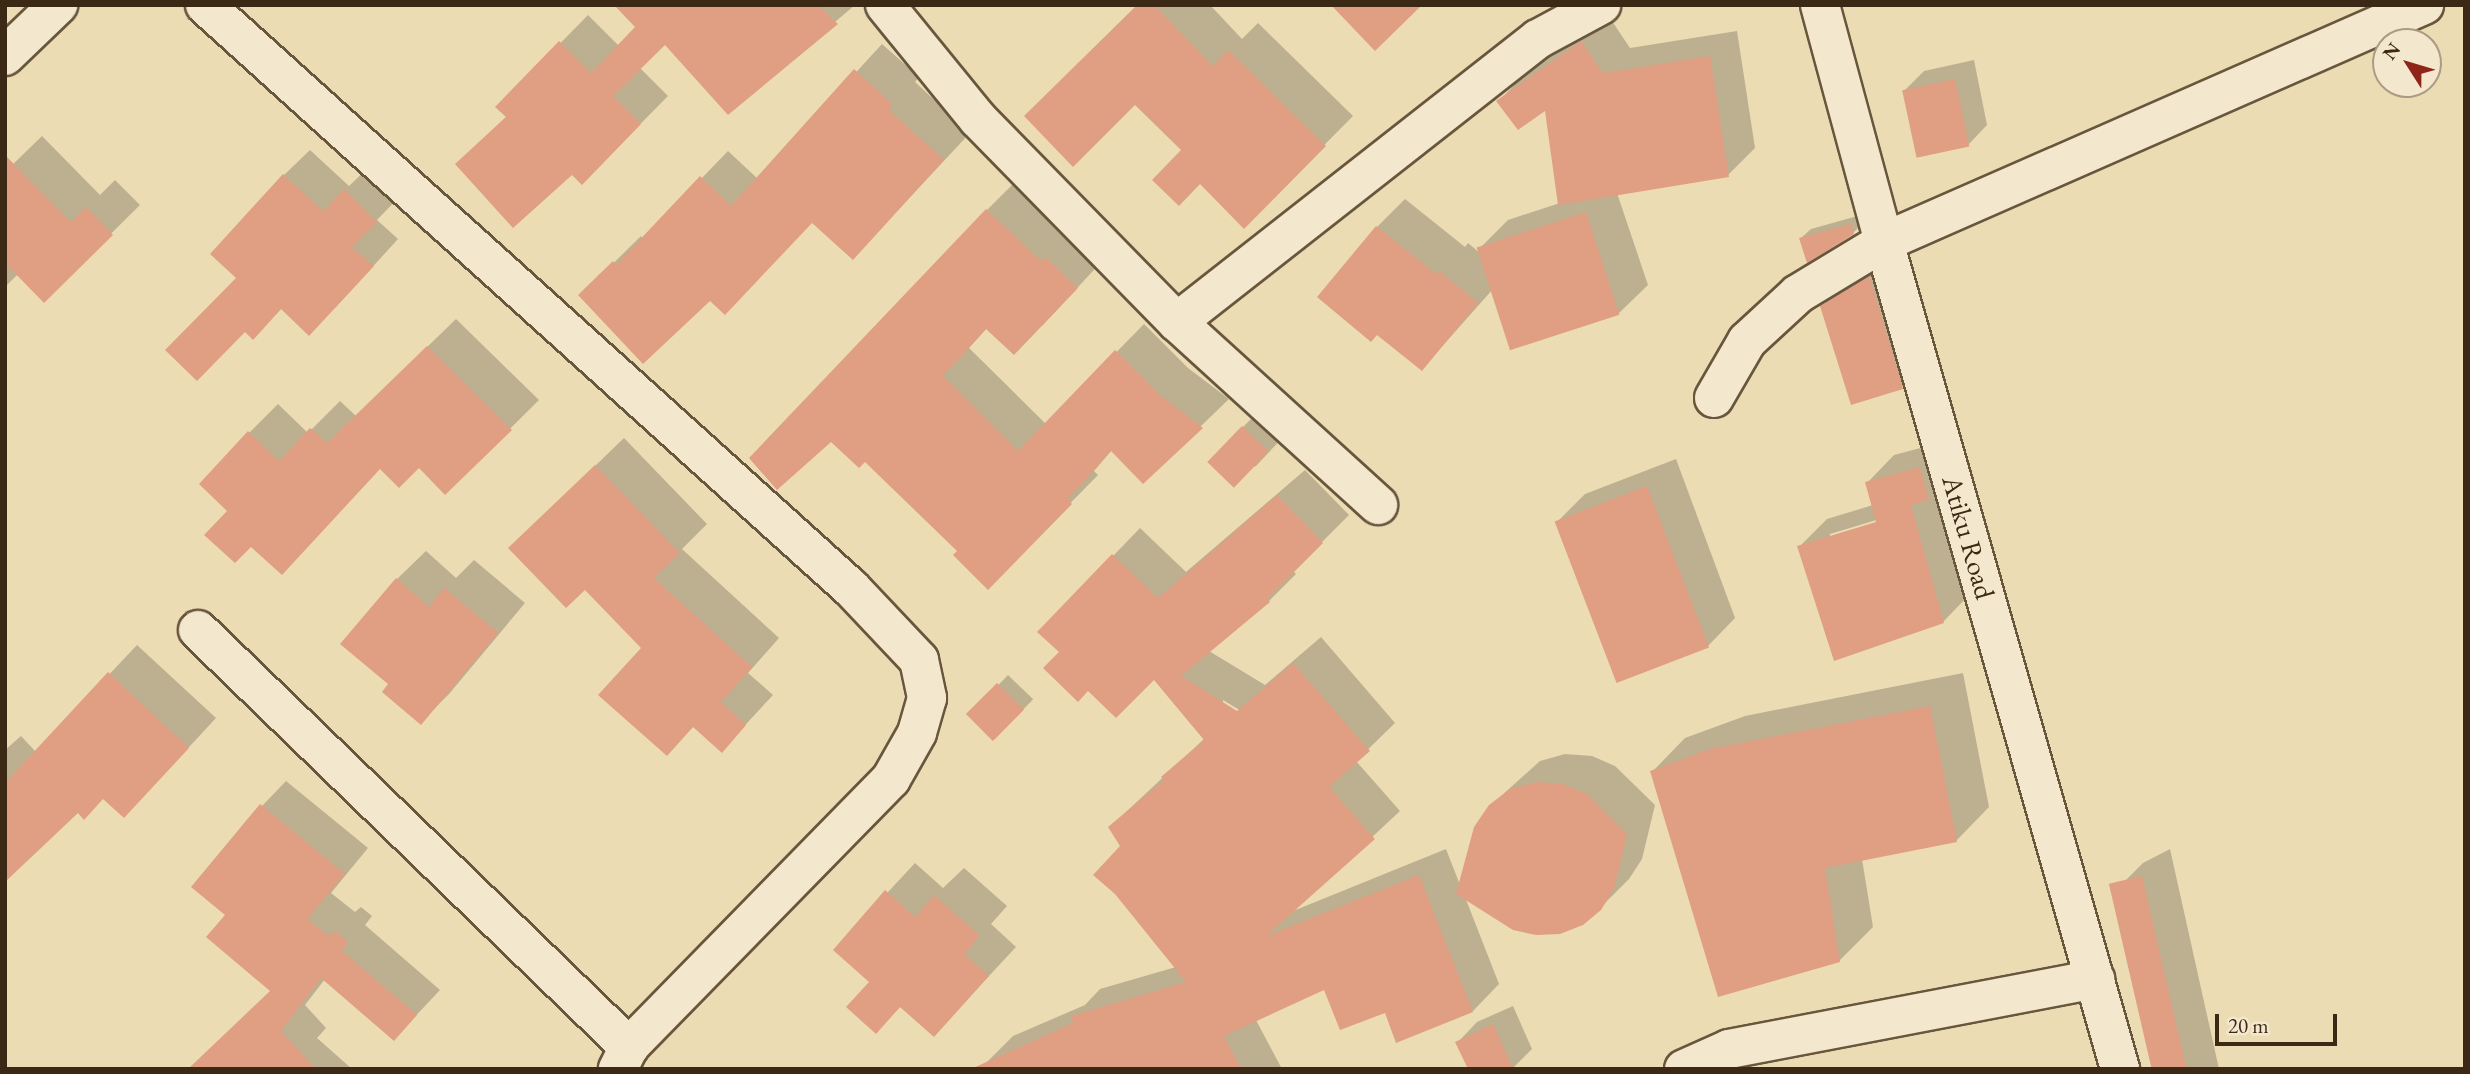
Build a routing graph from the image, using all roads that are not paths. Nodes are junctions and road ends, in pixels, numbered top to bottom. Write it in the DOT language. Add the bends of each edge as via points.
graph roads {
  1 [pos="58,5"];
  2 [pos="205,5"];
  3 [pos="886,5"];
  4 [pos="1601,5"];
  5 [pos="1820,5"];
  6 [pos="2424,5"];
  7 [pos="5,56"];
  8 [pos="1884,242"];
  9 [pos="1177,322"];
  10 [pos="1714,398"];
  11 [pos="1378,505"];
  12 [pos="198,630"];
  13 [pos="2095,979"];
  14 [pos="624,1058"];
  15 [pos="1684,1069"];
  16 [pos="2120,1069"];
  1 -- 7 [label="street"];
  2 -- 14 [label="street" via="851,588 919,660 927,698 917,733 891,779"];
  3 -- 9 [label="street" via="978,119"];
  4 -- 9 [label="street" via="1538,39"];
  5 -- 8 [label="street, Atiku Road"];
  6 -- 8 [label="street"];
  8 -- 10 [label="street" via="1798,294 1747,341"];
  8 -- 13 [label="street, Atiku Road"];
  9 -- 11 [label="street"];
  12 -- 14 [label="street"];
  13 -- 15 [label="street" via="1729,1049"];
  13 -- 16 [label="street, Atiku Road"];
}
